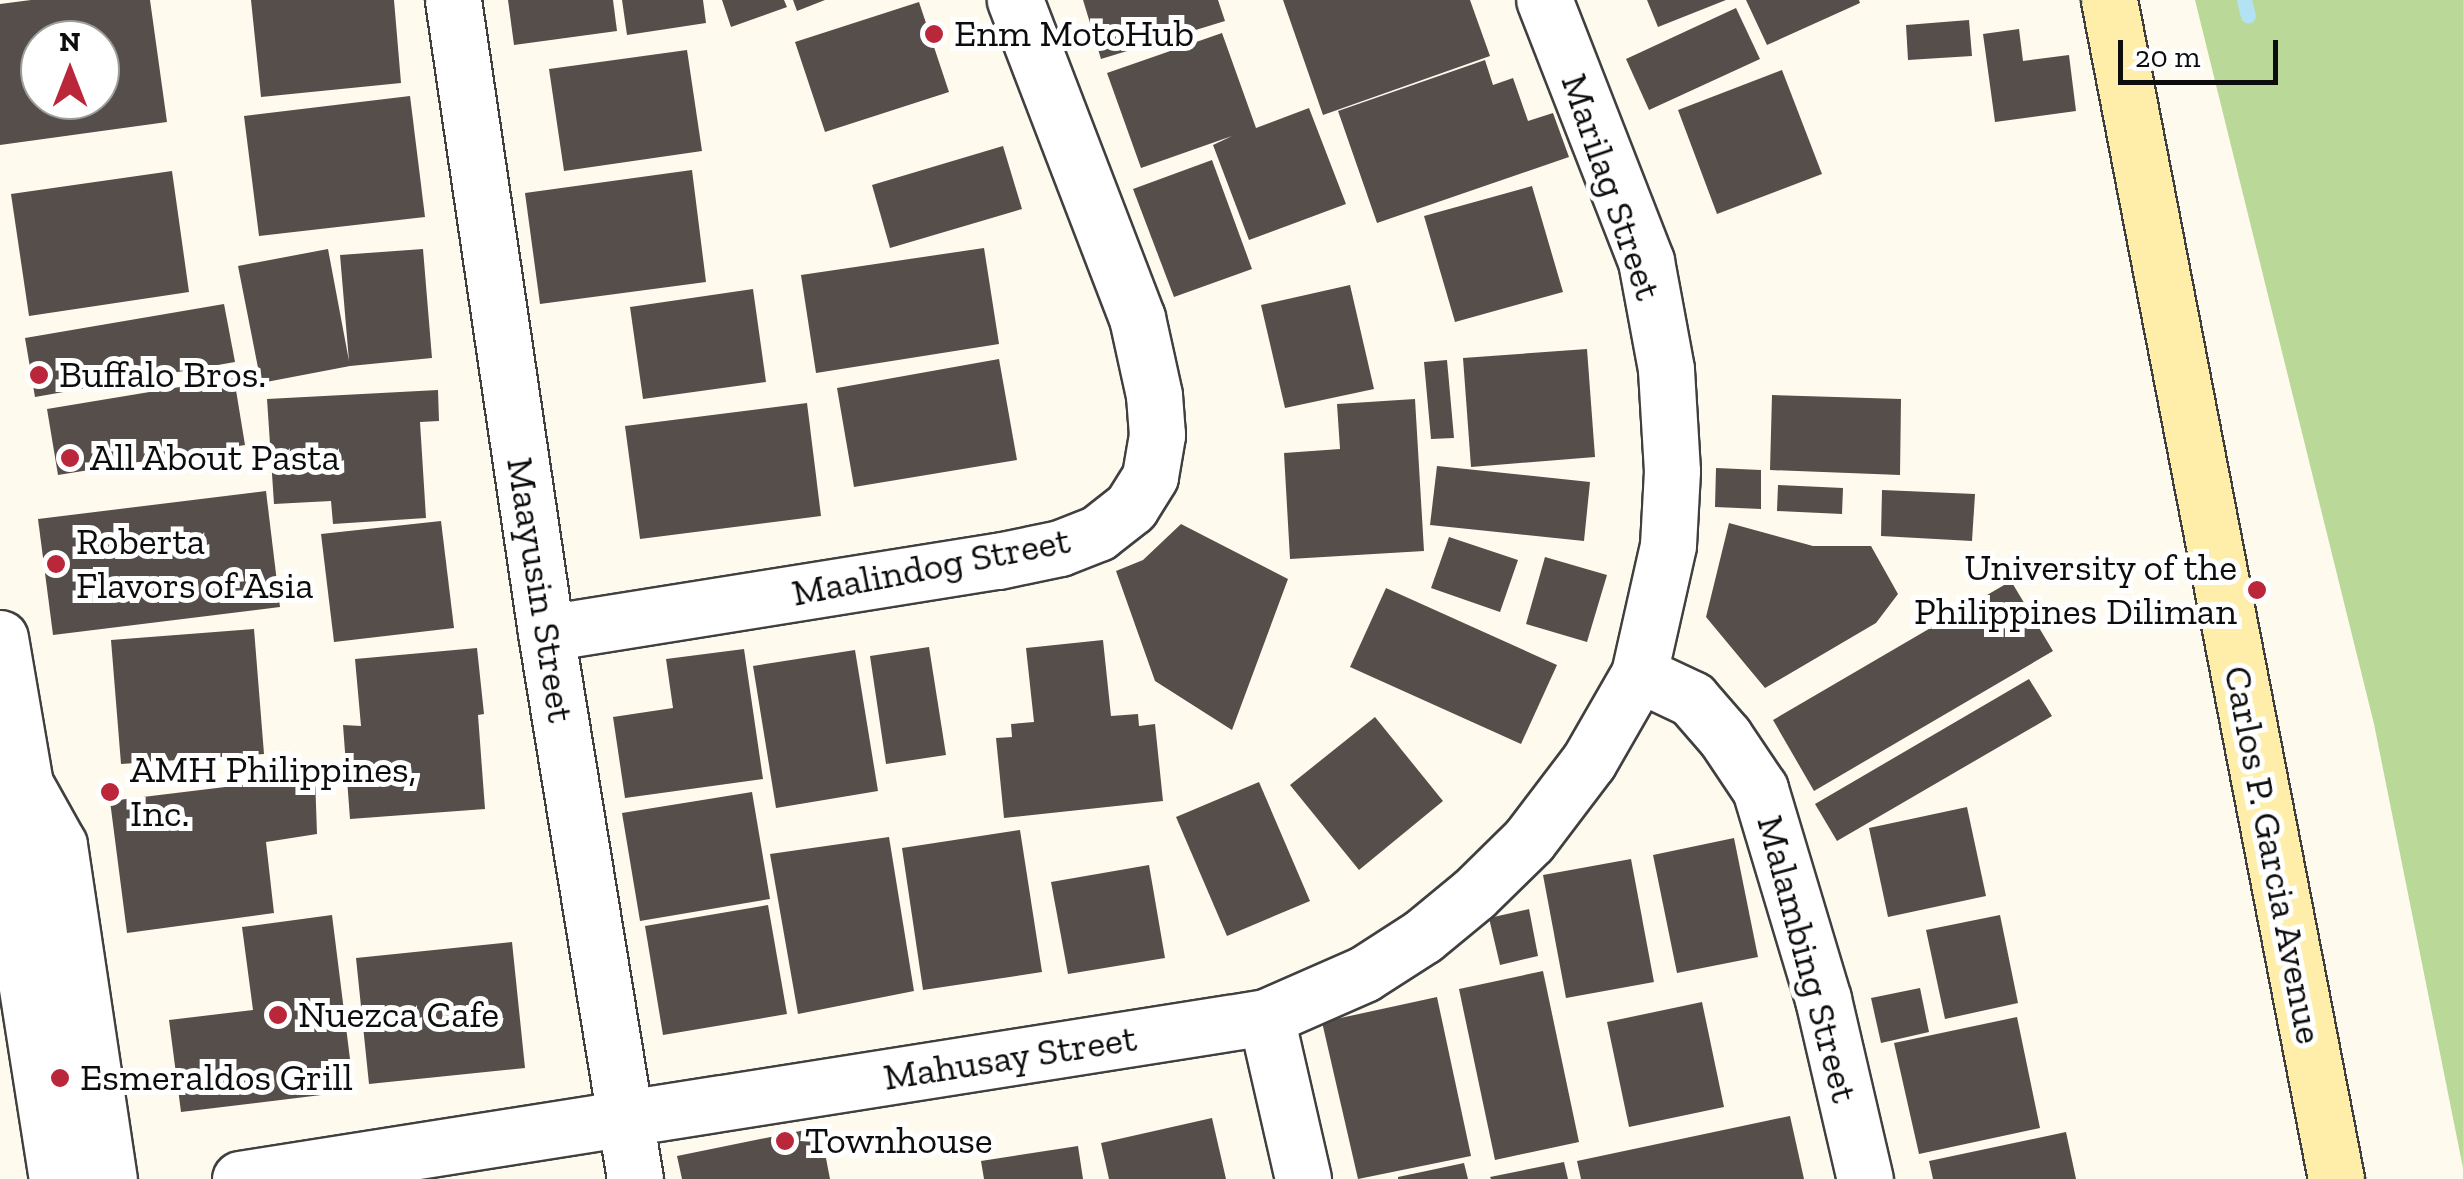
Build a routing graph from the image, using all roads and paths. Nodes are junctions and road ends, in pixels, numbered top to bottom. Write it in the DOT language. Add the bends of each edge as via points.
graph roads {
  1 [pos="454,0"];
  2 [pos="1014,0"];
  3 [pos="1544,0"];
  4 [pos="2109,0"];
  5 [pos="546,633"];
  6 [pos="0,638"];
  7 [pos="1639,674"];
  8 [pos="26,784"];
  9 [pos="1266,1017"];
  10 [pos="624,1121"];
  11 [pos="57,1179"];
  12 [pos="109,1179"];
  13 [pos="240,1179"];
  14 [pos="635,1179"];
  15 [pos="1303,1179"];
  16 [pos="1866,1179"];
  17 [pos="2336,1179"];
  1 -- 5 [label="street, Maayusin Street"];
  2 -- 5 [label="street, Maalindog Street" via="1137,318 1156,435 1150,476 1132,507 1098,534 998,561"];
  3 -- 7 [label="street, Marilag Street" via="1646,261 1666,369 1668,545"];
  4 -- 17 [label="main road, Carlos P. Garcia Avenue"];
  5 -- 10 [label="street, Maayusin Street"];
  6 -- 8 [label="street"];
  7 -- 9 [label="street, Mahusay Street" via="1590,760 1529,840 1474,894 1364,974"];
  7 -- 16 [label="street, Malambing Street" via="1692,699 1760,789 1823,999"];
  8 -- 11 [label="street" via="6,854"];
  8 -- 12 [label="street" via="59,845"];
  9 -- 10 [label="street, Mahusay Street"];
  9 -- 15 [label="street"];
  10 -- 13 [label="street, Mahusay Street"];
  10 -- 14 [label="street, Maayusin Street"];
}
